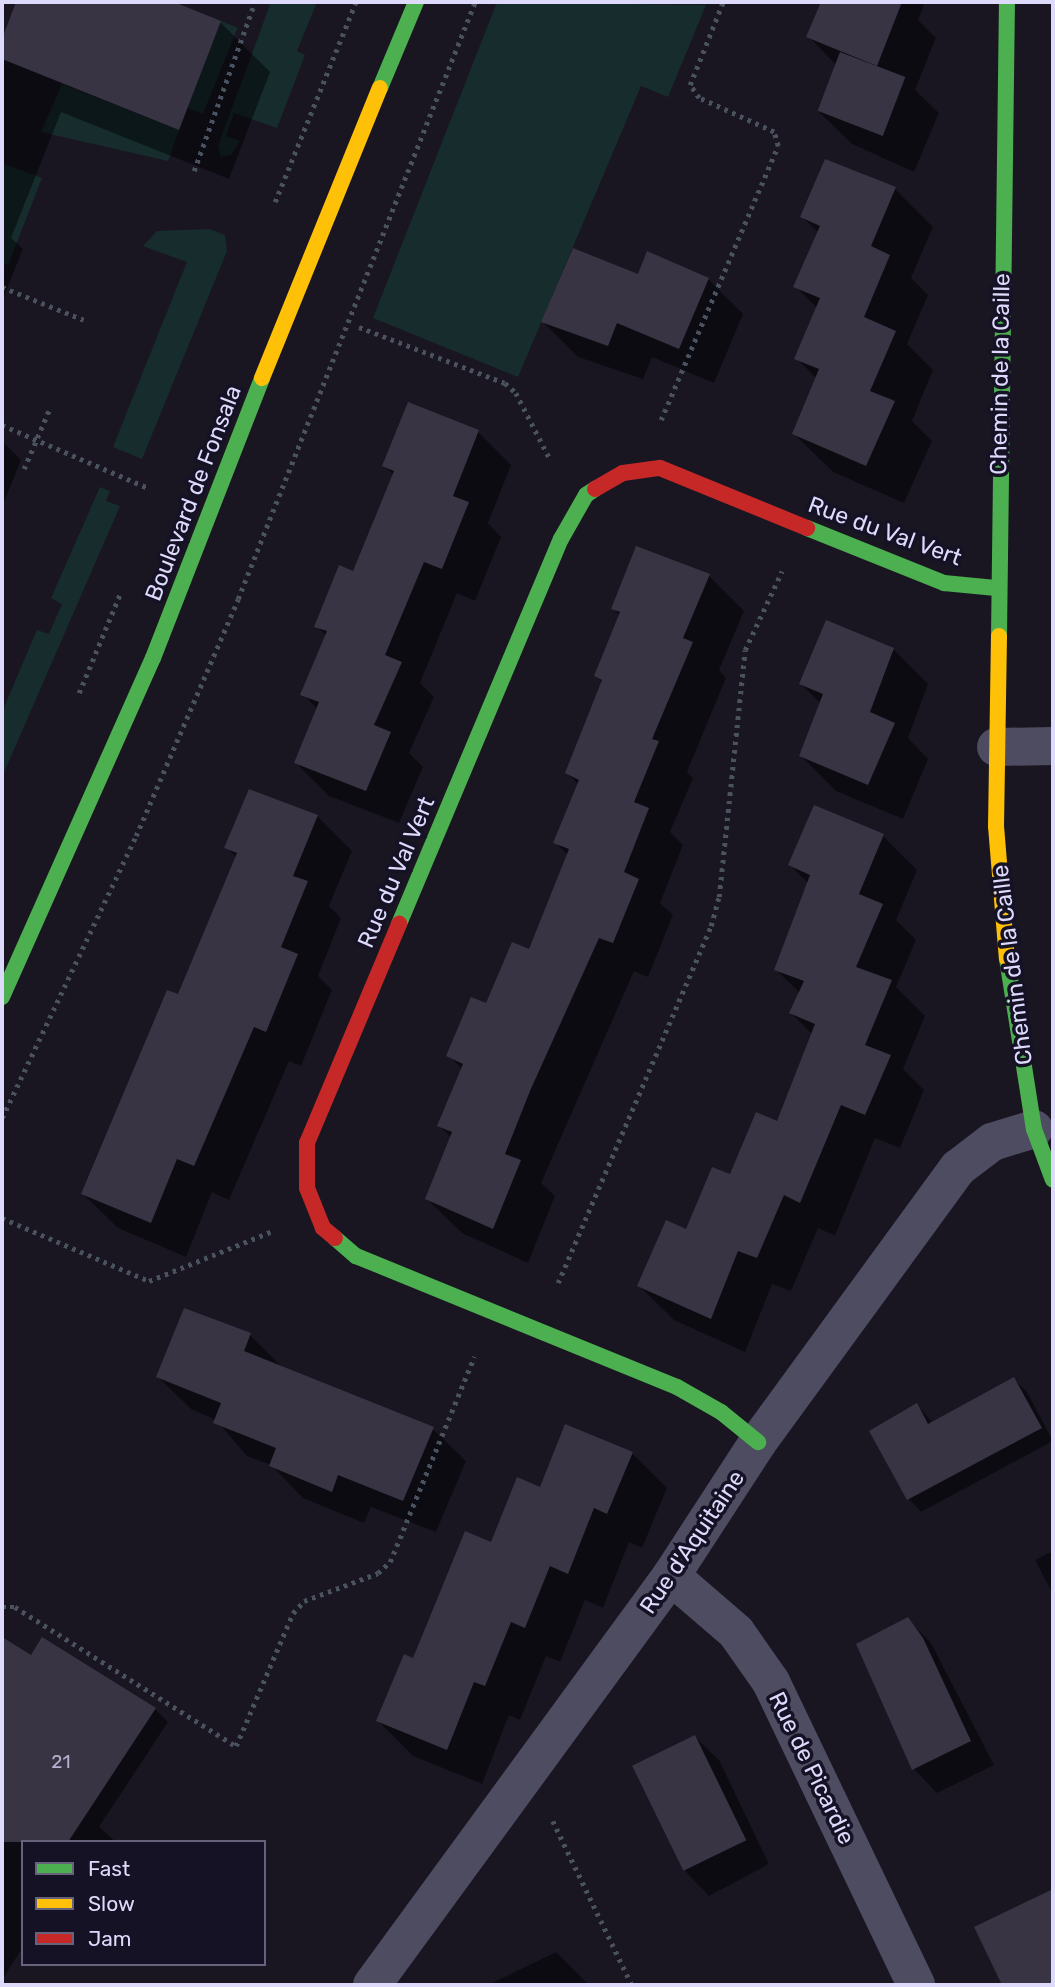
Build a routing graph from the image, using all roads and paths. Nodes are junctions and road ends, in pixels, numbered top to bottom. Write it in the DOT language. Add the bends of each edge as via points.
graph roads {
  1 [pos="256,2"];
  2 [pos="416,2"];
  3 [pos="723,2"];
  4 [pos="1007,2"];
  5 [pos="194,171"];
  6 [pos="2,287"];
  7 [pos="84,320"];
  8 [pos="359,327"];
  9 [pos="49,410"];
  10 [pos="2,425"];
  11 [pos="37,440"];
  12 [pos="660,468"];
  13 [pos="24,469"];
  14 [pos="148,488"];
  15 [pos="586,495"];
  16 [pos="803,526"];
  17 [pos="996,588"];
  18 [pos="1053,746"];
  19 [pos="996,747"];
  20 [pos="2,997"];
  21 [pos="1034,1129"];
  22 [pos="1053,1180"];
  23 [pos="317,1213"];
  24 [pos="2,1218"];
  25 [pos="493,1310"];
  26 [pos="538,1330"];
  27 [pos="758,1442"];
  28 [pos="671,1576"];
  29 [pos="2,1608"];
  30 [pos="517,1787"];
  31 [pos="372,1985"];
  32 [pos="632,1985"];
  33 [pos="916,1985"];
  1 -- 5 [label="path"];
  2 -- 20 [label="street, Boulevard de Fonsala" via="292,301 153,658"];
  3 -- 12 [label="path" via="690,85 699,98 774,132 778,146 654,437"];
  4 -- 17 [label="street, Chemin de la Caille"];
  6 -- 7 [label="path"];
  8 -- 15 [label="path" via="505,383 516,393 558,475"];
  9 -- 11 [label="path"];
  10 -- 11 [label="path"];
  11 -- 13 [label="path"];
  11 -- 14 [label="path"];
  12 -- 15 [label="street, Rue du Val Vert" via="623,473"];
  12 -- 16 [label="street, Rue du Val Vert"];
  15 -- 23 [label="street, Rue du Val Vert" via="561,539 307,1143 307,1188"];
  16 -- 17 [label="street, Rue du Val Vert" via="944,583"];
  16 -- 26 [label="path" via="745,650 719,897 711,926"];
  17 -- 19 [label="street, Chemin de la Caille"];
  18 -- 19 [label="street"];
  19 -- 21 [label="street, Chemin de la Caille" via="996,826 1010,988"];
  21 -- 22 [label="street, Chemin de la Caille"];
  21 -- 27 [label="street, Rue d'Aquitaine" via="992,1142 958,1168"];
  23 -- 24 [label="path" via="149,1281"];
  23 -- 25 [label="street, Rue du Val Vert" via="323,1228 356,1256"];
  25 -- 26 [label="street, Rue du Val Vert"];
  25 -- 29 [label="path" via="390,1562 378,1573 304,1601 293,1613 236,1746 15,1607"];
  26 -- 27 [label="street, Rue du Val Vert" via="677,1387 721,1412"];
  27 -- 28 [label="street, Rue d'Aquitaine"];
  28 -- 30 [label="street, Rue d'Aquitaine"];
  28 -- 33 [label="street, Rue de Picardie" via="736,1632 771,1682"];
  30 -- 31 [label="street, Rue d'Aquitaine"];
  30 -- 32 [label="path" via="548,1812"];
}
